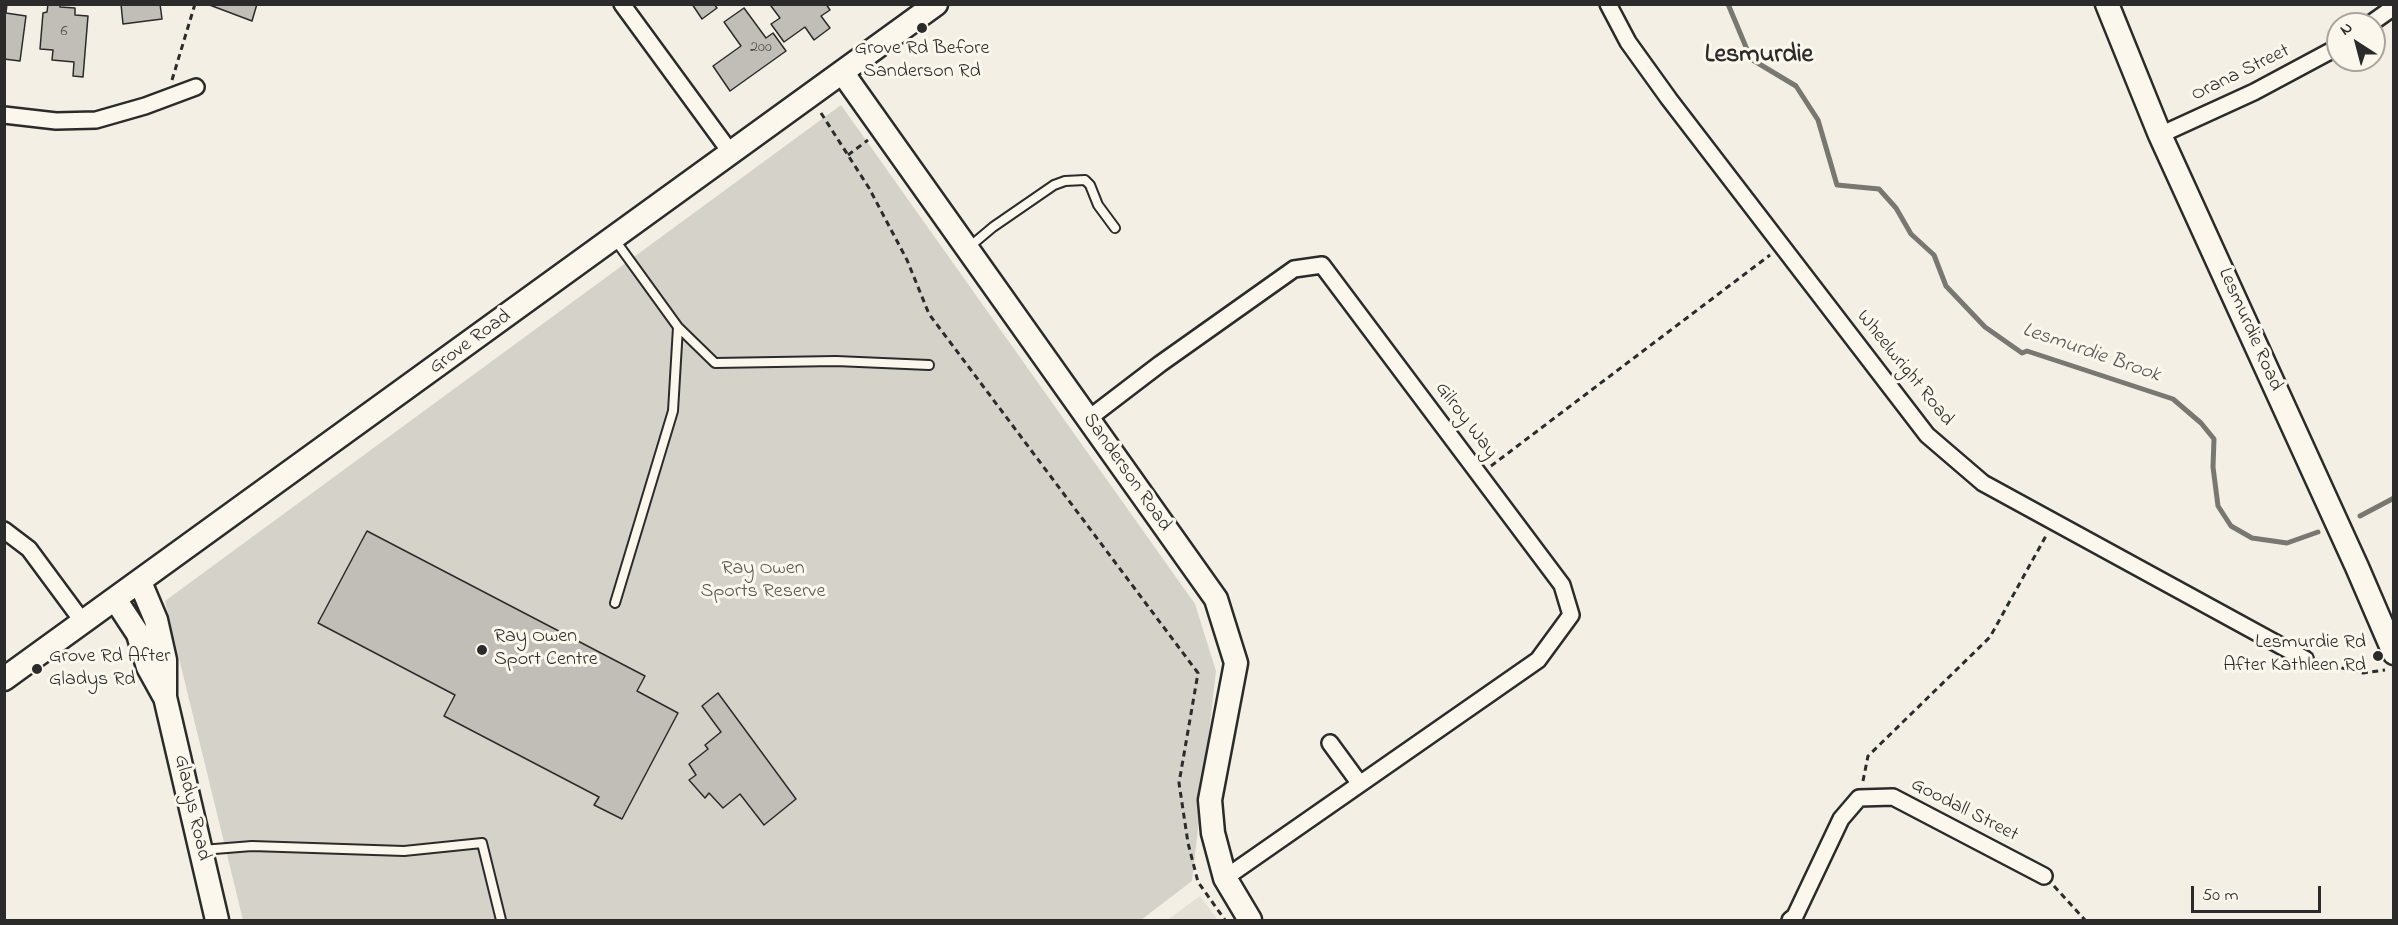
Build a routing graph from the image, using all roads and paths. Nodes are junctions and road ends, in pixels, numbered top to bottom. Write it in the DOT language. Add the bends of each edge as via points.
graph roads {
  1 [pos="195,4"];
  2 [pos="622,4"];
  3 [pos="936,4"];
  4 [pos="1608,4"];
  5 [pos="2107,4"];
  6 [pos="2326,53"];
  7 [pos="842,72"];
  8 [pos="172,81"];
  9 [pos="196,87"];
  10 [pos="817,107"];
  11 [pos="4,115"];
  12 [pos="2160,135"];
  13 [pos="731,153"];
  14 [pos="1114,228"];
  15 [pos="614,239"];
  16 [pos="1782,246"];
  17 [pos="967,249"];
  18 [pos="678,327"];
  19 [pos="928,365"];
  20 [pos="1088,419"];
  21 [pos="1480,475"];
  22 [pos="2054,522"];
  23 [pos="4,530"];
  24 [pos="140,582"];
  25 [pos="115,599"];
  26 [pos="615,603"];
  27 [pos="83,622"];
  28 [pos="2394,653"];
  29 [pos="2305,659"];
  30 [pos="2394,669"];
  31 [pos="4,679"];
  32 [pos="165,697"];
  33 [pos="1330,743"];
  34 [pos="1360,784"];
  35 [pos="1859,798"];
  36 [pos="201,850"];
  37 [pos="2044,876"];
  38 [pos="1225,878"];
  39 [pos="218,920"];
  40 [pos="501,921"];
  41 [pos="1225,921"];
  42 [pos="1250,921"];
  43 [pos="1790,921"];
  44 [pos="2085,921"];
  1 -- 8 [label="path"];
  2 -- 13 [label="street"];
  3 -- 7 [label="street, Grove Road"];
  4 -- 16 [label="street, Wheelwright Road" via="1628,42"];
  5 -- 12 [label="street, Lesmurdie Road"];
  6 -- 12 [label="street, Orana Street"];
  7 -- 13 [label="street, Grove Road"];
  7 -- 17 [label="street, Sanderson Road"];
  9 -- 11 [label="street" via="96,120 56,121"];
  10 -- 41 [label="path" via="869,188 907,260 929,314 1198,673 1179,783 1198,882"];
  12 -- 28 [label="street, Lesmurdie Road"];
  13 -- 15 [label="street, Grove Road"];
  14 -- 17 [label="lane" via="1098,205 1090,184 1085,180 1065,181 993,227"];
  15 -- 18 [label="lane"];
  15 -- 24 [label="street, Grove Road"];
  16 -- 21 [label="path"];
  16 -- 22 [label="street, Wheelwright Road" via="1927,435 1983,483"];
  17 -- 20 [label="street, Sanderson Road"];
  18 -- 19 [label="lane" via="714,363 836,361"];
  18 -- 26 [label="lane" via="673,411"];
  20 -- 21 [label="street, Gilroy Way" via="1294,269 1322,265"];
  20 -- 38 [label="street, Sanderson Road" via="1216,599 1236,663 1210,800 1213,833"];
  21 -- 34 [label="street, Gilroy Way" via="1562,585 1571,615 1538,660"];
  22 -- 29 [label="street, Wheelwright Road"];
  22 -- 35 [label="path" via="1990,637 1868,756"];
  23 -- 27 [label="street" via="29,549"];
  24 -- 25 [label="street, Grove Road"];
  24 -- 32 [label="street, Gladys Road" via="156,620 165,660"];
  25 -- 27 [label="street, Grove Road"];
  25 -- 32 [label="street, Gladys Road" via="138,634 148,667"];
  27 -- 31 [label="street, Grove Road"];
  29 -- 30 [label="path" via="2363,673"];
  32 -- 36 [label="street, Gladys Road"];
  33 -- 34 [label="street"];
  34 -- 38 [label="street, Gilroy Way"];
  35 -- 37 [label="street, Goodall Street" via="1893,797"];
  35 -- 43 [label="street" via="1840,819"];
  36 -- 39 [label="street, Gladys Road"];
  36 -- 40 [label="lane" via="252,846 404,851 482,843"];
  37 -- 44 [label="path"];
  38 -- 42 [label="street, Sanderson Road"];
}
